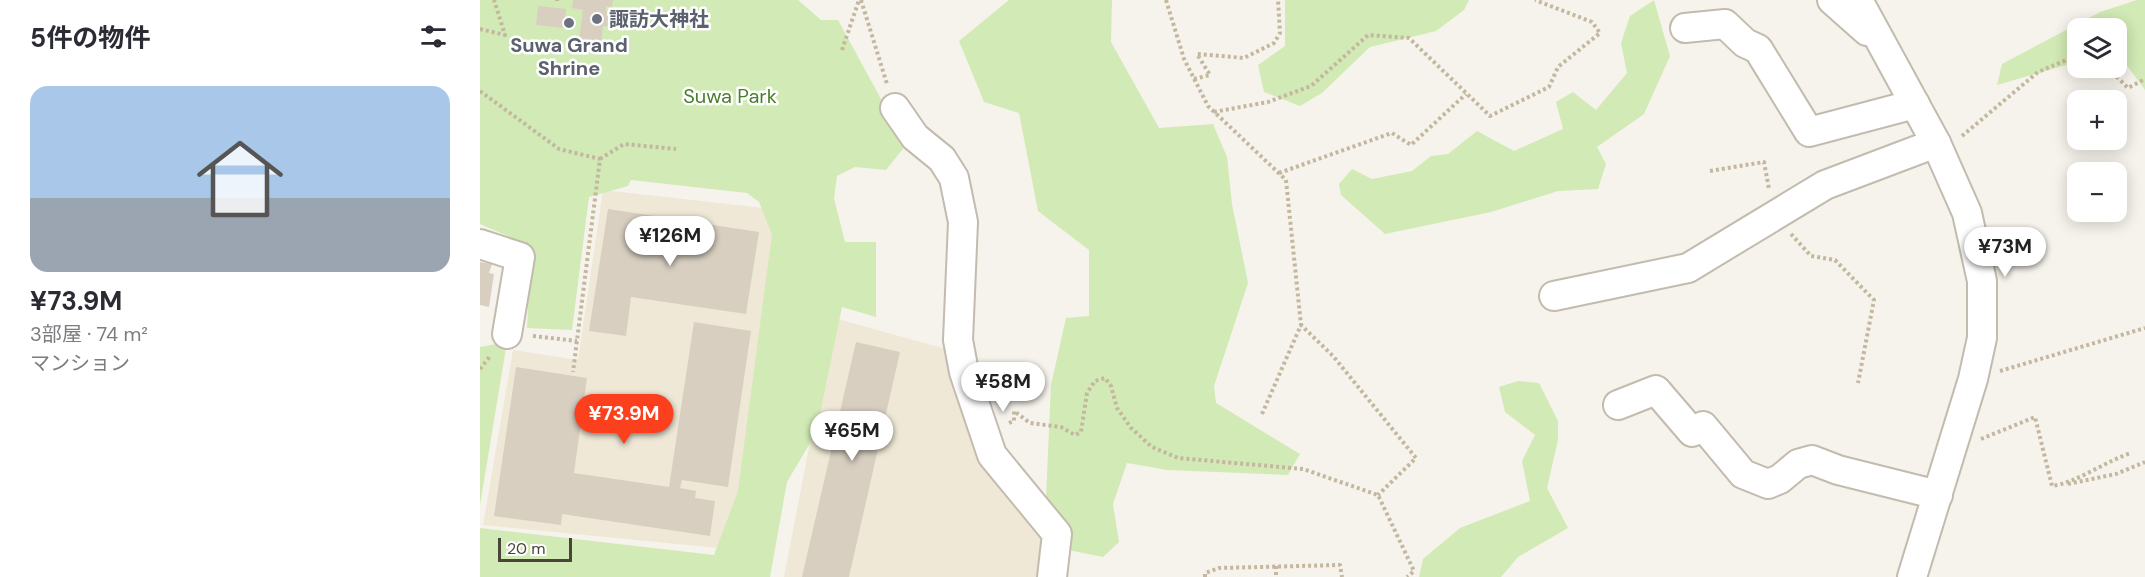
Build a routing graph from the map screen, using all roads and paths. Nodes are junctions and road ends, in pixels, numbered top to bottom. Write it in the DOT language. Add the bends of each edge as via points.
graph roads {
  1 [pos="494,0"];
  2 [pos="860,0"];
  3 [pos="1166,0"];
  4 [pos="1278,0"];
  5 [pos="1535,0"];
  6 [pos="1832,0"];
  7 [pos="1858,0"];
  8 [pos="1685,28"];
  9 [pos="480,29"];
  10 [pos="1882,45"];
  11 [pos="842,50"];
  12 [pos="2067,59"];
  13 [pos="2118,78"];
  14 [pos="1194,79"];
  15 [pos="2145,79"];
  16 [pos="480,91"];
  17 [pos="1466,94"];
  18 [pos="1915,104"];
  19 [pos="895,108"];
  20 [pos="1214,112"];
  21 [pos="1939,148"];
  22 [pos="676,149"];
  23 [pos="600,159"];
  24 [pos="1710,171"];
  25 [pos="1278,173"];
  26 [pos="1773,216"];
  27 [pos="480,244"];
  28 [pos="1554,296"];
  29 [pos="1300,325"];
  30 [pos="2145,328"];
  31 [pos="507,334"];
  32 [pos="577,341"];
  33 [pos="573,372"];
  34 [pos="1973,379"];
  35 [pos="1858,383"];
  36 [pos="1618,405"];
  37 [pos="1262,414"];
  38 [pos="981,420"];
  39 [pos="1951,452"];
  40 [pos="2131,453"];
  41 [pos="2145,462"];
  42 [pos="2063,485"];
  43 [pos="1378,495"];
  44 [pos="1938,495"];
  45 [pos="1276,566"];
  46 [pos="1052,577"];
  47 [pos="1205,577"];
  48 [pos="1276,577"];
  49 [pos="1342,577"];
  50 [pos="1407,577"];
  51 [pos="1912,577"];
  1 -- 9 [label="path" via="505,34"];
  2 -- 11 [label="path"];
  2 -- 19 [label="path"];
  3 -- 14 [label="path"];
  4 -- 14 [label="path" via="1280,33 1274,42 1244,58 1197,54 1210,75"];
  5 -- 17 [label="path" via="1592,22 1600,33 1558,67 1549,87 1490,116"];
  6 -- 10 [label="street"];
  7 -- 10 [label="street"];
  8 -- 18 [label="street" via="1725,24 1745,43 1758,49 1809,132"];
  10 -- 18 [label="street"];
  12 -- 21 [label="path" via="2038,72"];
  13 -- 15 [label="path" via="2128,88"];
  14 -- 20 [label="path"];
  16 -- 23 [label="path" via="559,149"];
  17 -- 20 [label="path" via="1409,38 1368,35 1311,86 1268,102"];
  17 -- 25 [label="path" via="1412,146 1392,133"];
  18 -- 21 [label="street"];
  19 -- 38 [label="street" via="915,137 942,159 954,178 963,222 958,340 964,372"];
  20 -- 25 [label="path"];
  21 -- 26 [label="street" via="1825,185"];
  21 -- 34 [label="street" via="1967,213 1982,281 1982,338"];
  22 -- 23 [label="path" via="624,144"];
  23 -- 32 [label="path"];
  24 -- 26 [label="path" via="1764,162"];
  25 -- 29 [label="path" via="1286,180"];
  26 -- 28 [label="street" via="1689,268"];
  26 -- 35 [label="path" via="1811,255 1835,260 1874,300"];
  27 -- 31 [label="street" via="520,257"];
  29 -- 37 [label="path"];
  29 -- 43 [label="path" via="1333,356 1416,458"];
  30 -- 34 [label="path"];
  31 -- 32 [label="path"];
  32 -- 33 [label="path"];
  34 -- 39 [label="street"];
  36 -- 44 [label="street" via="1656,390 1692,432 1703,426 1743,474 1768,484 1798,464 1812,460"];
  38 -- 43 [label="path" via="1001,407 1008,413 1009,424 1014,421 1014,411 1030,423 1061,427 1075,435 1081,432 1087,393 1095,381 1105,378 1117,408 1152,447 1178,458 1303,470"];
  38 -- 46 [label="street" via="992,455 1057,534"];
  39 -- 42 [label="path" via="2035,417 2052,486"];
  39 -- 44 [label="street"];
  40 -- 42 [label="path" via="2106,461"];
  41 -- 42 [label="path" via="2116,474"];
  43 -- 50 [label="path" via="1414,572"];
  44 -- 51 [label="street"];
  45 -- 47 [label="path" via="1219,568 1205,573"];
  45 -- 48 [label="path"];
  45 -- 49 [label="path" via="1340,565"];
}
